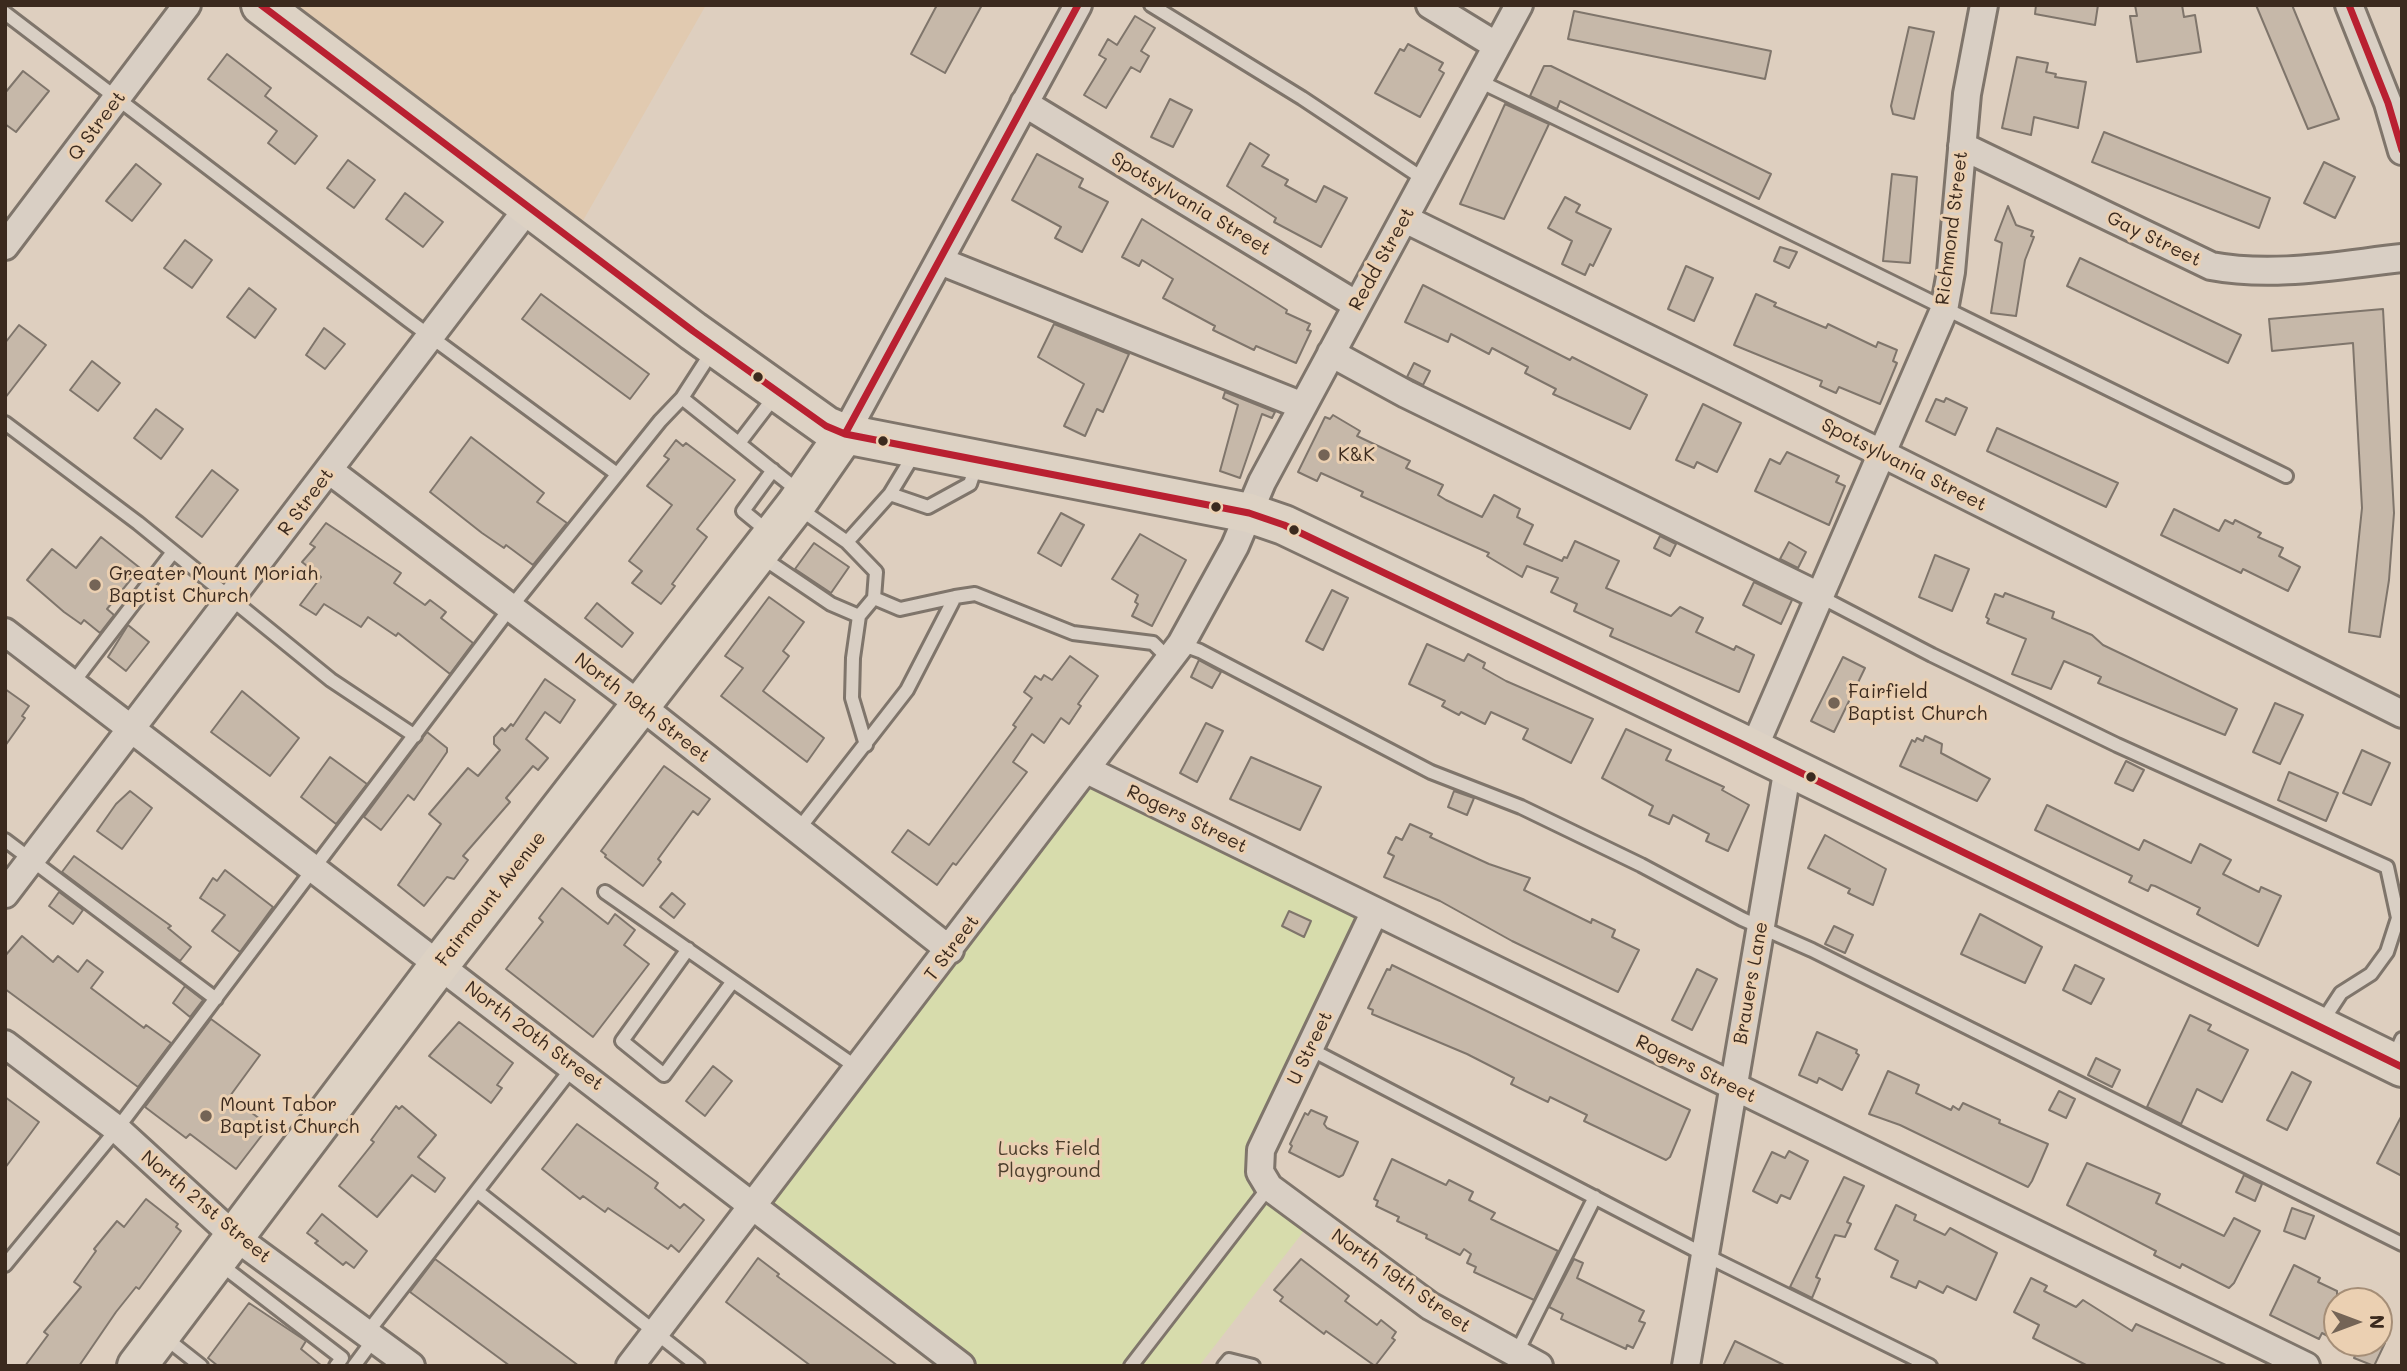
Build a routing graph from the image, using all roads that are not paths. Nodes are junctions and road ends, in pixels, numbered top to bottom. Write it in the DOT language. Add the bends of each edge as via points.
graph roads {
  1 [pos="187,5"];
  2 [pos="261,5"];
  3 [pos="1078,5"];
  4 [pos="1152,5"];
  5 [pos="1430,5"];
  6 [pos="1519,5"];
  7 [pos="1984,5"];
  8 [pos="2348,5"];
  9 [pos="5,13"];
  10 [pos="1497,47"];
  11 [pos="1479,81"];
  12 [pos="118,100"];
  13 [pos="1024,103"];
  14 [pos="1962,146"];
  15 [pos="2402,150"];
  16 [pos="1425,180"];
  17 [pos="528,208"];
  18 [pos="1405,219"];
  19 [pos="5,246"];
  20 [pos="2402,258"];
  21 [pos="940,261"];
  22 [pos="1357,305"];
  23 [pos="1944,310"];
  24 [pos="431,337"];
  25 [pos="715,347"];
  26 [pos="1331,353"];
  27 [pos="777,394"];
  28 [pos="682,398"];
  29 [pos="1303,406"];
  30 [pos="5,423"];
  31 [pos="845,434"];
  32 [pos="739,443"];
  33 [pos="918,448"];
  34 [pos="1883,453"];
  35 [pos="978,459"];
  36 [pos="773,470"];
  37 [pos="330,471"];
  38 [pos="617,474"];
  39 [pos="2286,477"];
  40 [pos="890,494"];
  41 [pos="1249,513"];
  42 [pos="782,522"];
  43 [pos="847,542"];
  44 [pos="173,552"];
  45 [pos="1819,596"];
  46 [pos="956,597"];
  47 [pos="874,598"];
  48 [pos="232,599"];
  49 [pos="511,607"];
  50 [pos="859,616"];
  51 [pos="5,632"];
  52 [pos="1175,651"];
  53 [pos="72,684"];
  54 [pos="641,706"];
  55 [pos="2402,715"];
  56 [pos="131,729"];
  57 [pos="415,736"];
  58 [pos="866,745"];
  59 [pos="1753,750"];
  60 [pos="1788,767"];
  61 [pos="1087,770"];
  62 [pos="798,830"];
  63 [pos="5,840"];
  64 [pos="32,859"];
  65 [pos="316,868"];
  66 [pos="605,892"];
  67 [pos="5,894"];
  68 [pos="1376,911"];
  69 [pos="1760,928"];
  70 [pos="688,949"];
  71 [pos="950,950"];
  72 [pos="440,964"];
  73 [pos="733,981"];
  74 [pos="216,999"];
  75 [pos="2319,1027"];
  76 [pos="5,1045"];
  77 [pos="1310,1049"];
  78 [pos="2398,1056"];
  79 [pos="574,1067"];
  80 [pos="859,1069"];
  81 [pos="1732,1087"];
  82 [pos="117,1129"];
  83 [pos="1269,1187"];
  84 [pos="478,1192"];
  85 [pos="1595,1197"];
  86 [pos="755,1206"];
  87 [pos="2402,1244"];
  88 [pos="225,1248"];
  89 [pos="1705,1255"];
  90 [pos="7,1259"];
  91 [pos="160,1334"];
  92 [pos="655,1334"];
  93 [pos="370,1336"];
  94 [pos="1527,1360"];
  95 [pos="137,1366"];
  96 [pos="201,1366"];
  97 [pos="336,1366"];
  98 [pos="354,1366"];
  99 [pos="411,1366"];
  100 [pos="631,1366"];
  101 [pos="698,1366"];
  102 [pos="961,1366"];
  103 [pos="1131,1366"];
  104 [pos="1224,1366"];
  105 [pos="1252,1366"];
  106 [pos="1686,1366"];
  107 [pos="1930,1366"];
  108 [pos="2306,1366"];
  1 -- 12 [label="street, Q Street"];
  2 -- 17 [label="main road"];
  3 -- 13 [label="street"];
  4 -- 16 [label="lane"];
  5 -- 10 [label="street"];
  6 -- 10 [label="street, Redd Street"];
  7 -- 14 [label="street, Richmond Street"];
  8 -- 15 [label="street"];
  9 -- 12 [label="lane"];
  10 -- 11 [label="street, Redd Street"];
  11 -- 16 [label="street, Redd Street"];
  11 -- 23 [label="lane" via="1731,201"];
  12 -- 19 [label="street, Q Street"];
  12 -- 24 [label="lane"];
  13 -- 21 [label="street"];
  13 -- 22 [label="street, Spotsylvania Street"];
  14 -- 20 [label="street, Gay Street" via="2210,267 2277,272"];
  14 -- 23 [label="street, Richmond Street"];
  16 -- 18 [label="street, Redd Street"];
  17 -- 24 [label="street, R Street"];
  17 -- 25 [label="main road"];
  18 -- 22 [label="street, Redd Street"];
  18 -- 34 [label="street, Spotsylvania Street"];
  21 -- 29 [label="street"];
  21 -- 31 [label="street"];
  22 -- 26 [label="street, Redd Street"];
  23 -- 34 [label="street, Richmond Street"];
  23 -- 39 [label="lane"];
  24 -- 37 [label="street, R Street"];
  24 -- 38 [label="lane"];
  25 -- 27 [label="main road"];
  25 -- 28 [label="lane"];
  26 -- 29 [label="street, Redd Street"];
  26 -- 45 [label="street"];
  27 -- 31 [label="main road" via="810,418"];
  27 -- 32 [label="lane"];
  28 -- 32 [label="lane"];
  28 -- 38 [label="lane"];
  29 -- 41 [label="street, Redd Street"];
  30 -- 44 [label="lane"];
  31 -- 33 [label="main road"];
  31 -- 42 [label="main road, Fairmount Avenue"];
  32 -- 36 [label="lane"];
  33 -- 35 [label="main road"];
  33 -- 40 [label="lane"];
  34 -- 45 [label="street, Richmond Street"];
  34 -- 55 [label="street, Spotsylvania Street"];
  35 -- 40 [label="lane" via="970,484 928,507"];
  35 -- 41 [label="main road"];
  36 -- 42 [label="lane"];
  36 -- 42 [label="lane" via="743,511"];
  37 -- 48 [label="street, R Street"];
  37 -- 49 [label="street, North 19th Street"];
  38 -- 49 [label="lane"];
  40 -- 43 [label="lane"];
  41 -- 52 [label="street, T Street"];
  41 -- 59 [label="main road" via="1312,537"];
  42 -- 43 [label="lane"];
  42 -- 50 [label="lane" via="831,604"];
  42 -- 54 [label="main road, Fairmount Avenue"];
  43 -- 47 [label="lane" via="876,572"];
  44 -- 48 [label="lane"];
  44 -- 53 [label="lane"];
  45 -- 59 [label="street, Richmond Street"];
  45 -- 75 [label="lane" via="2117,745 2387,867 2398,918 2387,952 2371,974 2341,993"];
  46 -- 47 [label="lane" via="900,609"];
  46 -- 52 [label="lane" via="975,594 1073,633 1153,643"];
  46 -- 58 [label="lane" via="907,690"];
  47 -- 50 [label="lane"];
  48 -- 56 [label="street, R Street"];
  48 -- 57 [label="lane" via="331,680"];
  49 -- 54 [label="street, North 19th Street"];
  49 -- 57 [label="lane"];
  50 -- 58 [label="lane" via="852,698"];
  51 -- 53 [label="street, North 20th Street"];
  52 -- 61 [label="street, T Street"];
  52 -- 69 [label="lane" via="1200,651 1431,772 1521,807"];
  53 -- 56 [label="street, North 20th Street"];
  54 -- 62 [label="street, North 19th Street"];
  54 -- 72 [label="main road, Fairmount Avenue"];
  56 -- 64 [label="street, R Street"];
  56 -- 65 [label="street, North 20th Street"];
  57 -- 65 [label="lane"];
  58 -- 62 [label="lane"];
  59 -- 60 [label="main road"];
  60 -- 69 [label="street, Brauers Lane"];
  60 -- 75 [label="main road"];
  61 -- 68 [label="street, Rogers Street"];
  61 -- 71 [label="street, T Street"];
  62 -- 71 [label="street, North 19th Street"];
  63 -- 64 [label="lane"];
  64 -- 67 [label="street, R Street"];
  64 -- 74 [label="lane"];
  65 -- 72 [label="street, North 20th Street"];
  65 -- 74 [label="lane"];
  66 -- 70 [label="lane"];
  68 -- 77 [label="street, U Street"];
  68 -- 81 [label="street, Rogers Street"];
  69 -- 81 [label="street, Brauers Lane"];
  69 -- 87 [label="lane"];
  70 -- 73 [label="lane"];
  70 -- 73 [label="lane" via="622,1041 664,1075"];
  71 -- 80 [label="street, T Street"];
  72 -- 79 [label="street, North 20th Street"];
  72 -- 88 [label="main road, Fairmount Avenue"];
  73 -- 80 [label="lane"];
  74 -- 82 [label="lane"];
  75 -- 78 [label="main road"];
  76 -- 82 [label="street, North 21st Street"];
  77 -- 83 [label="street, U Street" via="1261,1150 1260,1172"];
  77 -- 85 [label="lane"];
  79 -- 84 [label="lane"];
  79 -- 86 [label="street, North 20th Street"];
  80 -- 86 [label="street, T Street"];
  81 -- 89 [label="street, Brauers Lane"];
  81 -- 108 [label="street, Rogers Street"];
  82 -- 88 [label="street, North 21st Street"];
  82 -- 90 [label="lane"];
  83 -- 94 [label="street, North 19th Street" via="1430,1306"];
  83 -- 103 [label="lane"];
  84 -- 92 [label="lane"];
  84 -- 93 [label="lane"];
  85 -- 89 [label="lane"];
  85 -- 94 [label="lane"];
  86 -- 92 [label="street, T Street"];
  86 -- 102 [label="street, North 20th Street"];
  88 -- 91 [label="main road, Fairmount Avenue"];
  88 -- 93 [label="street, North 21st Street"];
  88 -- 97 [label="lane" via="342,1358"];
  89 -- 106 [label="street, Brauers Lane"];
  89 -- 107 [label="lane"];
  91 -- 95 [label="main road, Fairmount Avenue"];
  91 -- 96 [label="lane"];
  92 -- 100 [label="street, T Street"];
  92 -- 101 [label="lane"];
  93 -- 98 [label="lane"];
  93 -- 99 [label="street, North 21st Street"];
  104 -- 105 [label="lane" via="1228,1360"];
}
